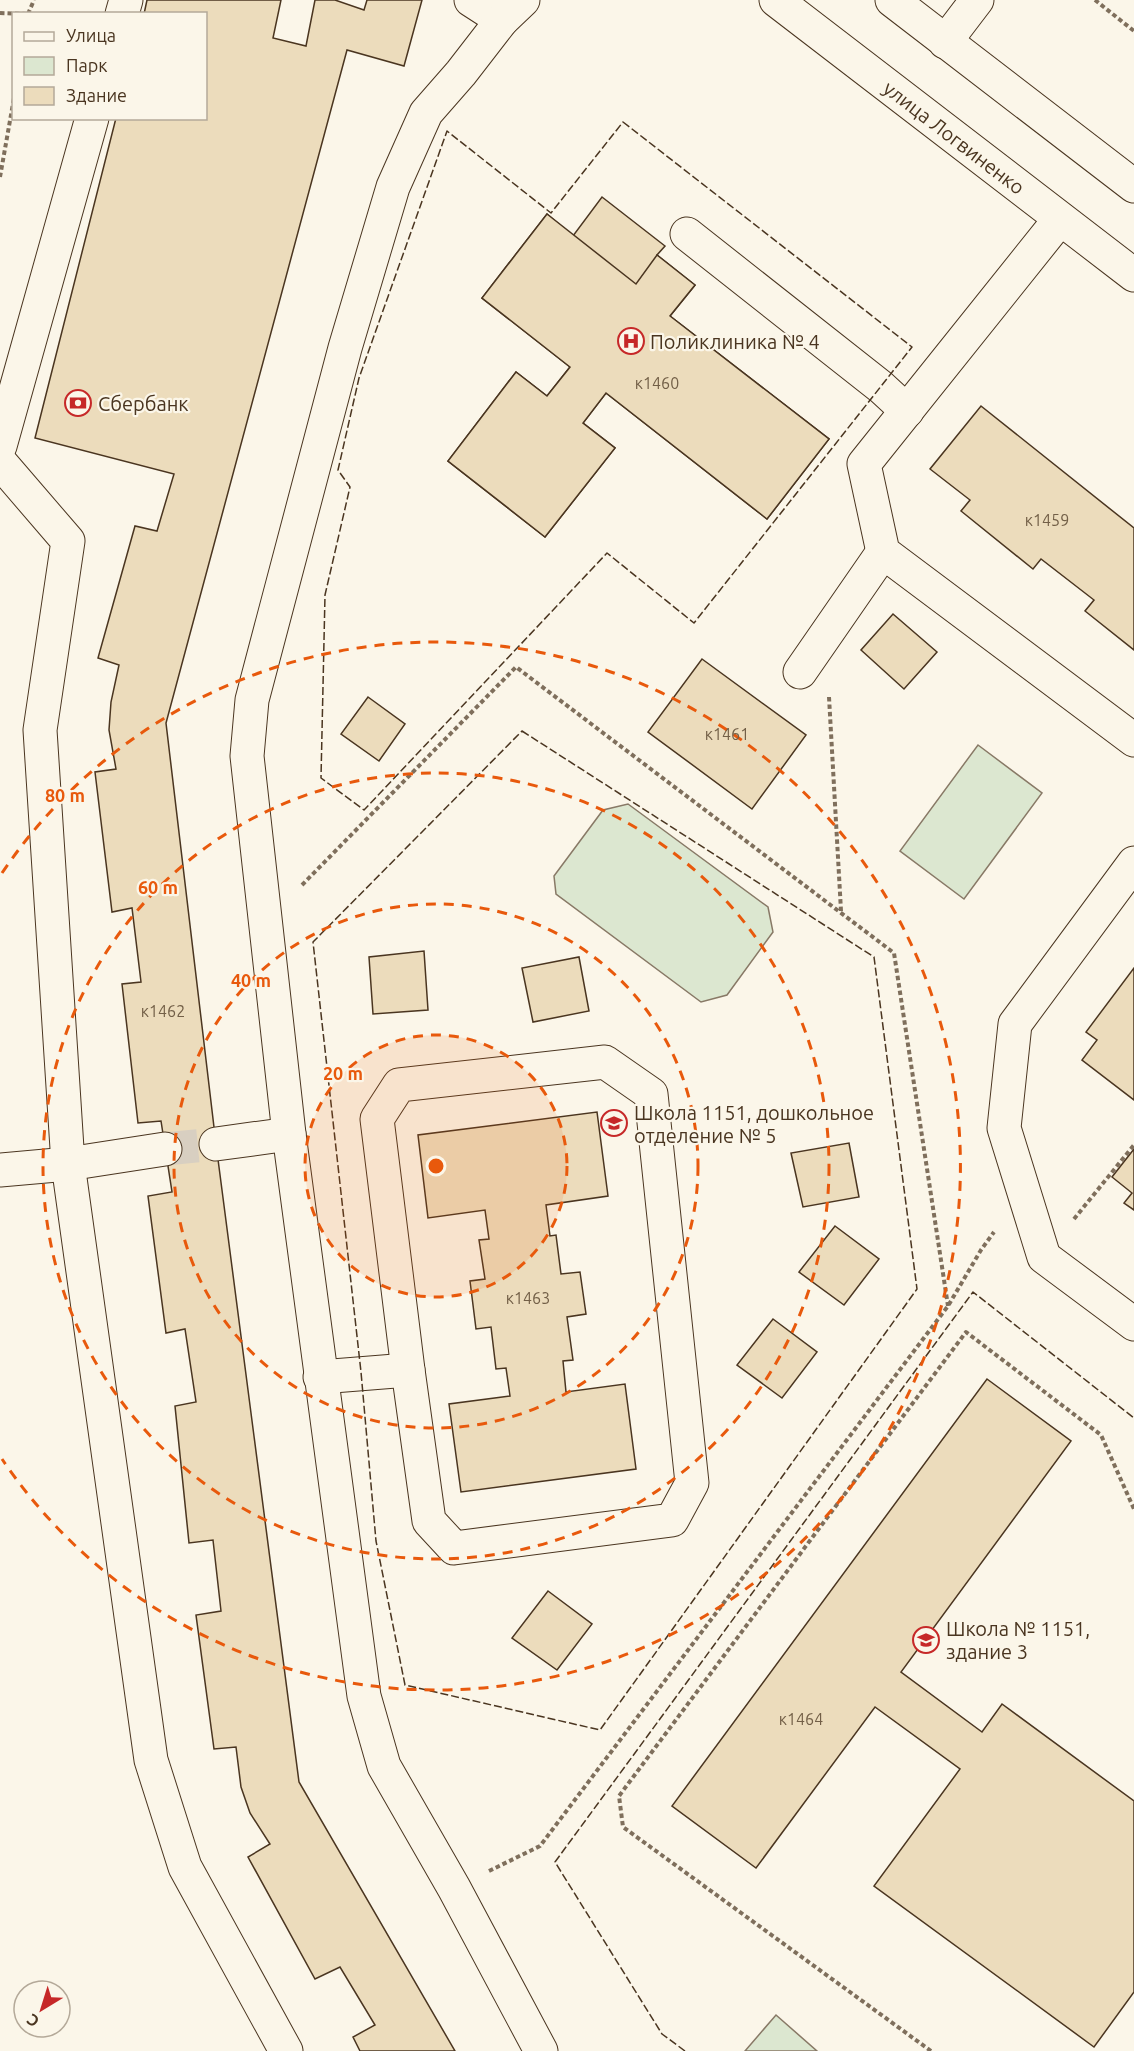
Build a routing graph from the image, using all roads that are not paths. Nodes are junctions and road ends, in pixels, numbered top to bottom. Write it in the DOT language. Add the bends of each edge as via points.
graph roads {
  1 [pos="471,0"];
  2 [pos="776,0"];
  3 [pos="892,0"];
  4 [pos="977,0"];
  5 [pos="512,10"];
  6 [pos="945,42"];
  7 [pos="91,120"];
  8 [pos="1134,186"];
  9 [pos="1060,219"];
  10 [pos="687,234"];
  11 [pos="1134,275"];
  12 [pos="907,411"];
  13 [pos="0,446"];
  14 [pos="0,462"];
  15 [pos="883,552"];
  16 [pos="800,672"];
  17 [pos="1134,740"];
  18 [pos="1134,863"];
  19 [pos="289,1134"];
  20 [pos="216,1144"];
  21 [pos="165,1149"];
  22 [pos="68,1164"];
  23 [pos="0,1170"];
  24 [pos="1134,1324"];
  25 [pos="408,1370"];
  26 [pos="320,1377"];
  27 [pos="286,2051"];
  28 [pos="541,2051"];
  1 -- 5 [label="main road"];
  2 -- 9 [label="main road, улица Логвиненко"];
  3 -- 6 [label="main road"];
  4 -- 6 [label="main road"];
  5 -- 19 [label="main road" via="426,113 393,187 345,348 252,700 247,756"];
  6 -- 8 [label="main road"];
  7 -- 13 [label="main road"];
  9 -- 11 [label="main road, улица Логвиненко"];
  9 -- 12 [label="main road"];
  10 -- 12 [label="main road"];
  12 -- 15 [label="main road" via="864,465"];
  14 -- 22 [label="main road" via="68,541 40,730"];
  15 -- 16 [label="main road"];
  15 -- 17 [label="main road"];
  18 -- 24 [label="main road" via="1015,1024 1004,1128 1044,1257"];
  19 -- 20 [label="main road"];
  19 -- 26 [label="main road"];
  21 -- 22 [label="main road"];
  22 -- 23 [label="main road"];
  22 -- 27 [label="main road" via="152,1760 185,1867"];
  25 -- 25 [label="main road" via="377,1119 399,1085 604,1062 651,1094 692,1483 672,1520 454,1548 429,1521"];
  25 -- 26 [label="main road"];
  26 -- 28 [label="main road" via="364,1696 384,1766"];
}
